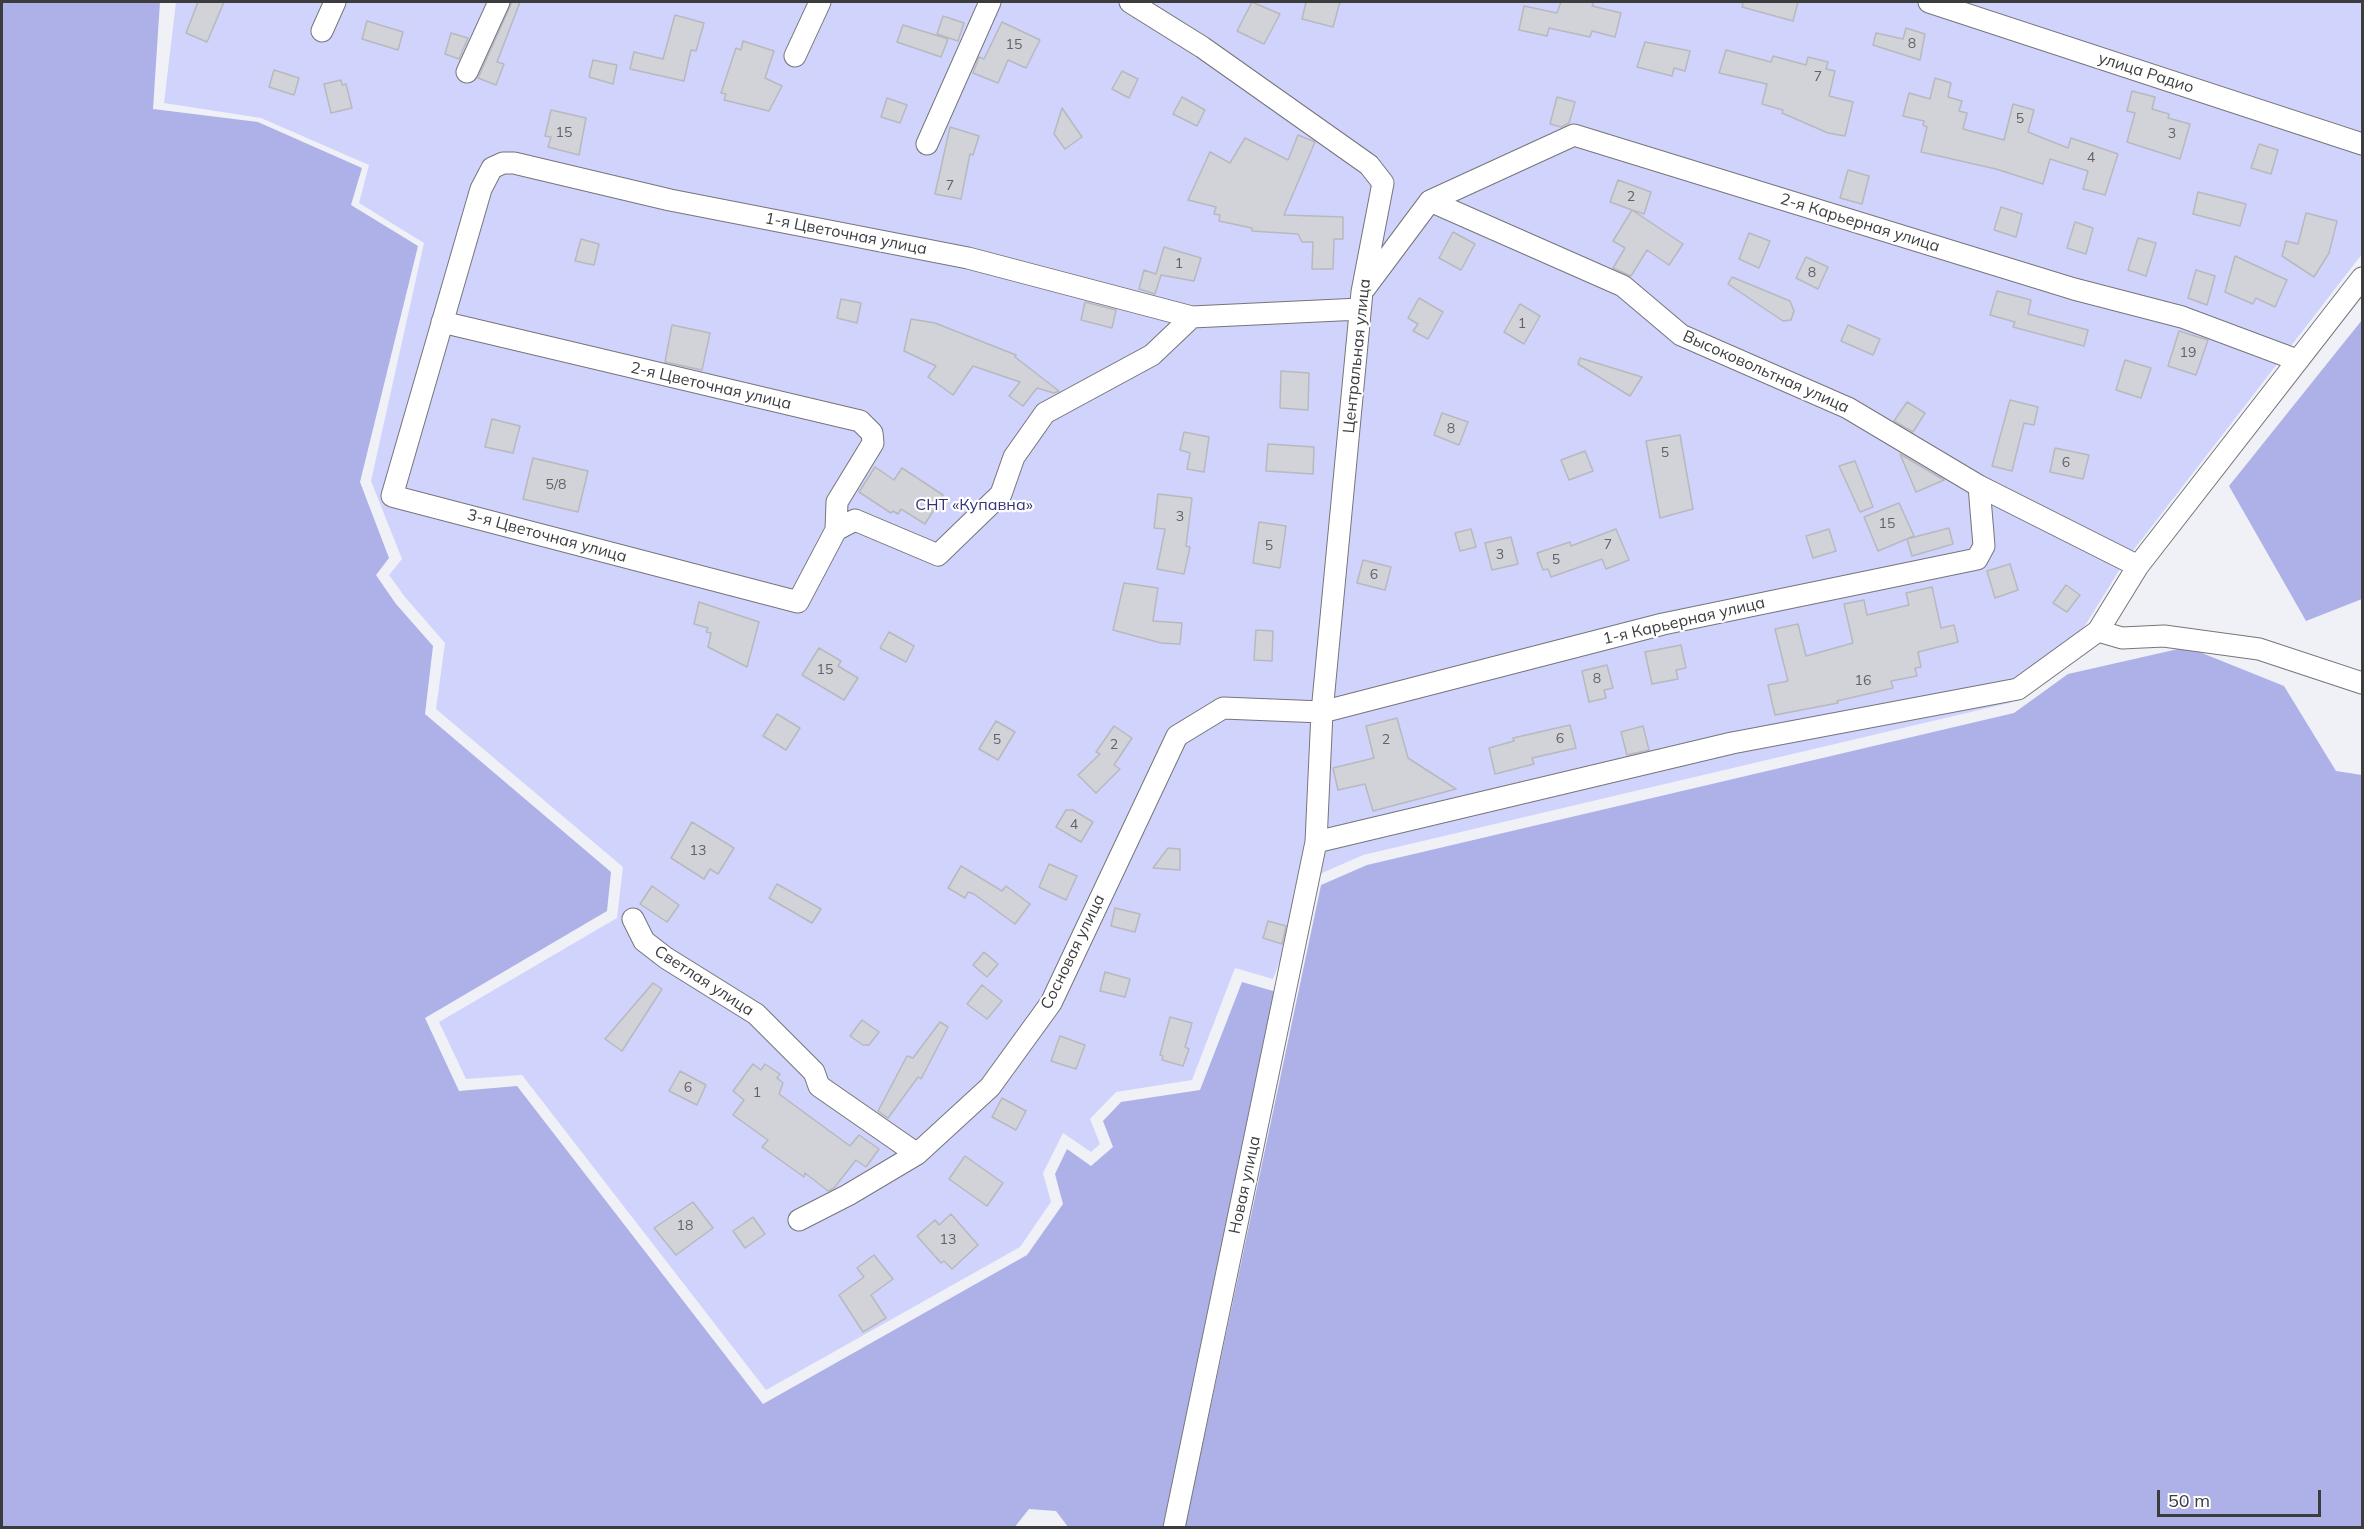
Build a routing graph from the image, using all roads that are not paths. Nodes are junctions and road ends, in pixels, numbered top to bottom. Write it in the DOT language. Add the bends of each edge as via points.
graph roads {
  1 [pos="335,2"];
  2 [pos="499,2"];
  3 [pos="820,2"];
  4 [pos="990,2"];
  5 [pos="1130,2"];
  6 [pos="1929,2"];
  7 [pos="322,31"];
  8 [pos="795,56"];
  9 [pos="467,72"];
  10 [pos="927,144"];
  11 [pos="2362,144"];
  12 [pos="1430,201"];
  13 [pos="2362,278"];
  14 [pos="1361,300"];
  15 [pos="1192,317"];
  16 [pos="442,322"];
  17 [pos="2297,360"];
  18 [pos="1979,486"];
  19 [pos="836,530"];
  20 [pos="2139,566"];
  21 [pos="2098,631"];
  22 [pos="2362,682"];
  23 [pos="1322,712"];
  24 [pos="1316,842"];
  25 [pos="633,919"];
  26 [pos="917,1154"];
  27 [pos="799,1220"];
  28 [pos="1174,1527"];
  1 -- 7 [label="street"];
  2 -- 9 [label="street"];
  3 -- 8 [label="street"];
  4 -- 10 [label="street"];
  5 -- 14 [label="street, Центральная улица" via="1202,46 1369,165 1383,183"];
  6 -- 11 [label="street, улица Радио"];
  12 -- 14 [label="street"];
  12 -- 17 [label="street, 2-я Карьерная улица" via="1574,135 2074,289 2182,317"];
  12 -- 18 [label="street, Высоковольтная улица" via="1623,286 1680,335 1848,408"];
  13 -- 17 [label="street"];
  14 -- 15 [label="street, 1-я Цветочная улица"];
  14 -- 23 [label="street, Центральная улица"];
  15 -- 16 [label="street, 1-я Цветочная улица" via="969,258 503,163 485,177"];
  15 -- 19 [label="street" via="1152,355 1045,413 1014,457 1001,494 938,555 855,520"];
  16 -- 19 [label="street, 2-я Цветочная улица" via="860,421 872,434 873,442 837,502"];
  16 -- 19 [label="street, 3-я Цветочная улица" via="392,496 798,602"];
  17 -- 20 [label="street"];
  18 -- 20 [label="street, Высоковольтная улица"];
  18 -- 23 [label="street, 1-я Карьерная улица" via="1984,546 1977,559 1663,624"];
  20 -- 21 [label="street"];
  21 -- 22 [label="street" via="2122,638 2164,636 2259,649"];
  21 -- 24 [label="street" via="2018,689 1732,743"];
  23 -- 24 [label="street, Центральная улица"];
  23 -- 26 [label="street, Сосновая улица" via="1222,708 1177,736 1051,1003 990,1087"];
  24 -- 28 [label="street, Новая улица"];
  25 -- 26 [label="street, Светлая улица" via="644,941 666,958 756,1014 814,1072 819,1086"];
  26 -- 27 [label="street, Сосновая улица"];
}
